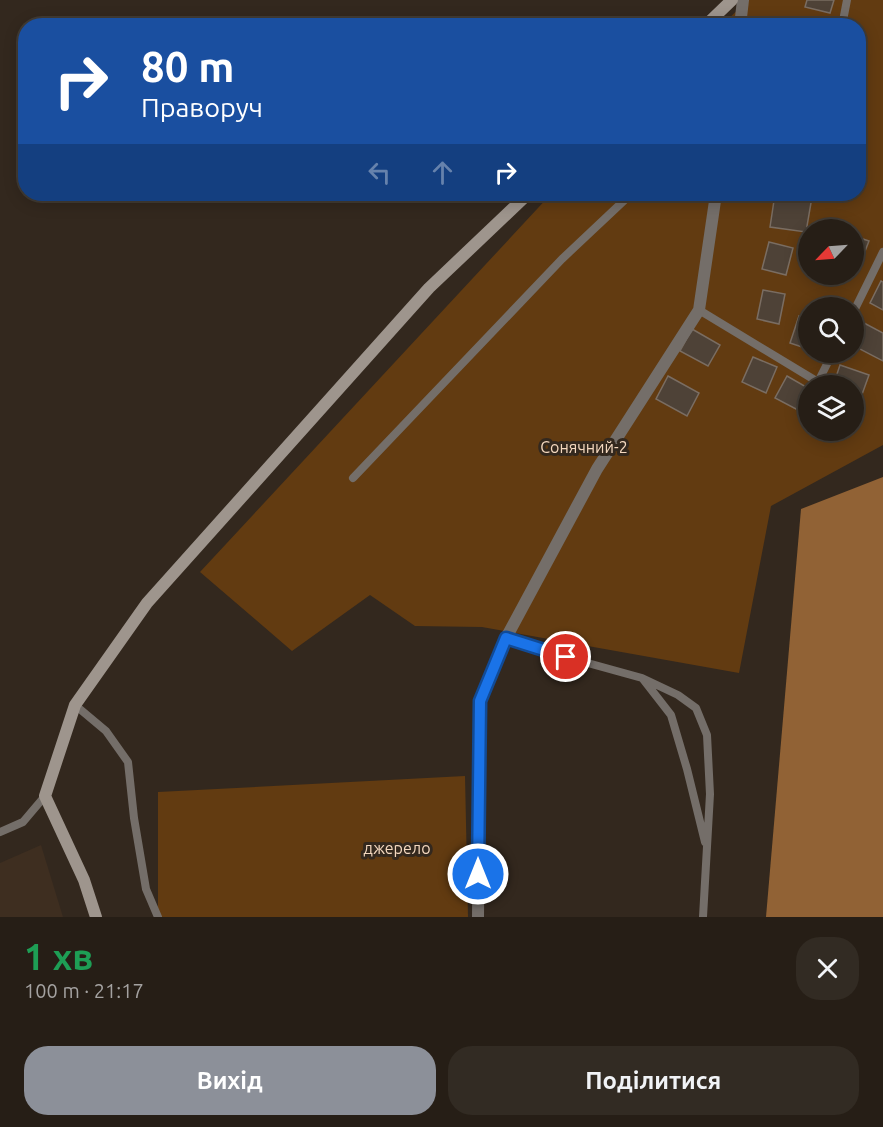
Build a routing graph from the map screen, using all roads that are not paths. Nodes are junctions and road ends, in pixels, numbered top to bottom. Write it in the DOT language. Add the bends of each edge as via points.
graph roads {
  1 [pos="732,0"];
  2 [pos="743,0"];
  3 [pos="848,0"];
  4 [pos="713,18"];
  5 [pos="741,18"];
  6 [pos="844,18"];
  7 [pos="521,201"];
  8 [pos="624,201"];
  9 [pos="715,201"];
  10 [pos="883,252"];
  11 [pos="861,297"];
  12 [pos="699,310"];
  13 [pos="828,363"];
  14 [pos="353,478"];
  15 [pos="506,638"];
  16 [pos="642,678"];
  17 [pos="75,705"];
  18 [pos="45,796"];
  19 [pos="0,832"];
  20 [pos="707,849"];
  21 [pos="96,917"];
  22 [pos="158,917"];
  23 [pos="478,917"];
  24 [pos="703,917"];
  1 -- 4 [label="street"];
  2 -- 5 [label="street"];
  3 -- 6 [label="lane"];
  7 -- 17 [label="street" via="429,288 155,594"];
  8 -- 14 [label="lane" via="562,259"];
  9 -- 12 [label="street"];
  10 -- 11 [label="lane"];
  12 -- 13 [label="lane" via="818,382"];
  12 -- 15 [label="street" via="597,468"];
  15 -- 16 [label="lane"];
  15 -- 23 [label="street" via="480,701"];
  16 -- 20 [label="lane" via="671,715"];
  16 -- 20 [label="lane" via="696,708 707,735"];
  17 -- 18 [label="street"];
  17 -- 22 [label="lane" via="106,731 128,762 146,889"];
  18 -- 19 [label="lane" via="23,822"];
  18 -- 21 [label="street" via="84,880"];
  20 -- 24 [label="lane"];
}
